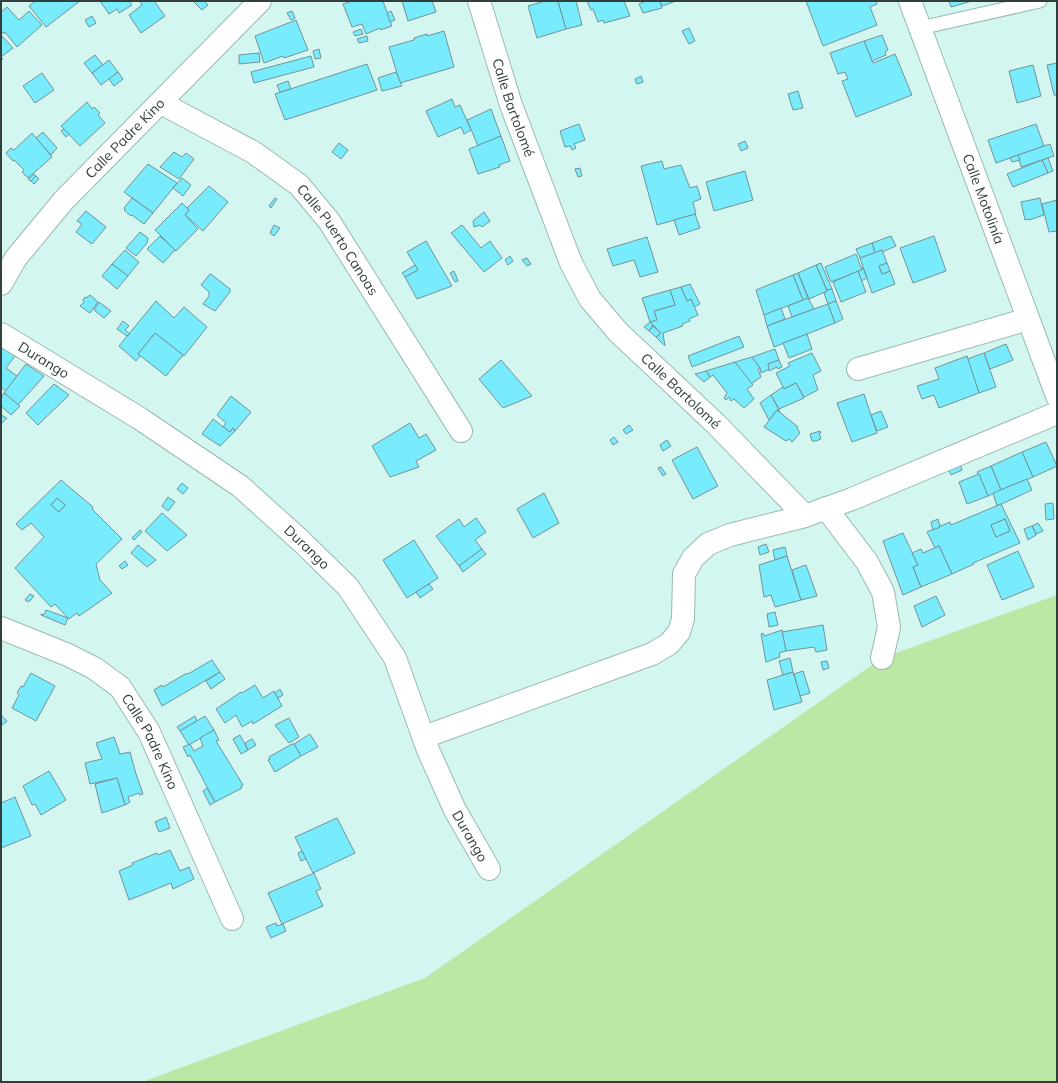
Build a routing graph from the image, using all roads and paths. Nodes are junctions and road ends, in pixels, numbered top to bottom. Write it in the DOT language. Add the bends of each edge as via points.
graph roads {
  1 [pos="260,1"];
  2 [pos="479,1"];
  3 [pos="910,1"];
  4 [pos="1040,1"];
  5 [pos="920,28"];
  6 [pos="160,103"];
  7 [pos="1,284"];
  8 [pos="1028,319"];
  9 [pos="1,334"];
  10 [pos="858,369"];
  11 [pos="1057,396"];
  12 [pos="1057,413"];
  13 [pos="461,431"];
  14 [pos="826,508"];
  15 [pos="805,516"];
  16 [pos="1,628"];
  17 [pos="882,658"];
  18 [pos="424,737"];
  19 [pos="489,869"];
  20 [pos="232,919"];
  1 -- 6 [label="street, Calle Padre Kino"];
  2 -- 15 [label="street, Calle Bartolomé" via="511,105 571,263 590,299 618,332 716,424"];
  3 -- 5 [label="street, Calle Motolinía"];
  4 -- 5 [label="lane"];
  5 -- 8 [label="street, Calle Motolinía"];
  6 -- 7 [label="street, Calle Padre Kino" via="64,200 16,258"];
  6 -- 13 [label="street, Calle Puerto Canoas" via="253,152 299,185 328,221"];
  8 -- 10 [label="street"];
  8 -- 11 [label="street, Calle Motolinía"];
  9 -- 18 [label="street, Durango" via="139,418 240,486 301,541 348,587 395,658"];
  12 -- 14 [label="street"];
  14 -- 15 [label="street"];
  14 -- 17 [label="street" via="867,562 883,592 889,627"];
  15 -- 18 [label="street" via="730,535 708,544 693,558 684,574 683,619 680,632 668,644 652,654"];
  16 -- 20 [label="street, Calle Padre Kino" via="68,655 94,668 120,687 149,732"];
  18 -- 19 [label="street, Durango" via="455,810"];
}
